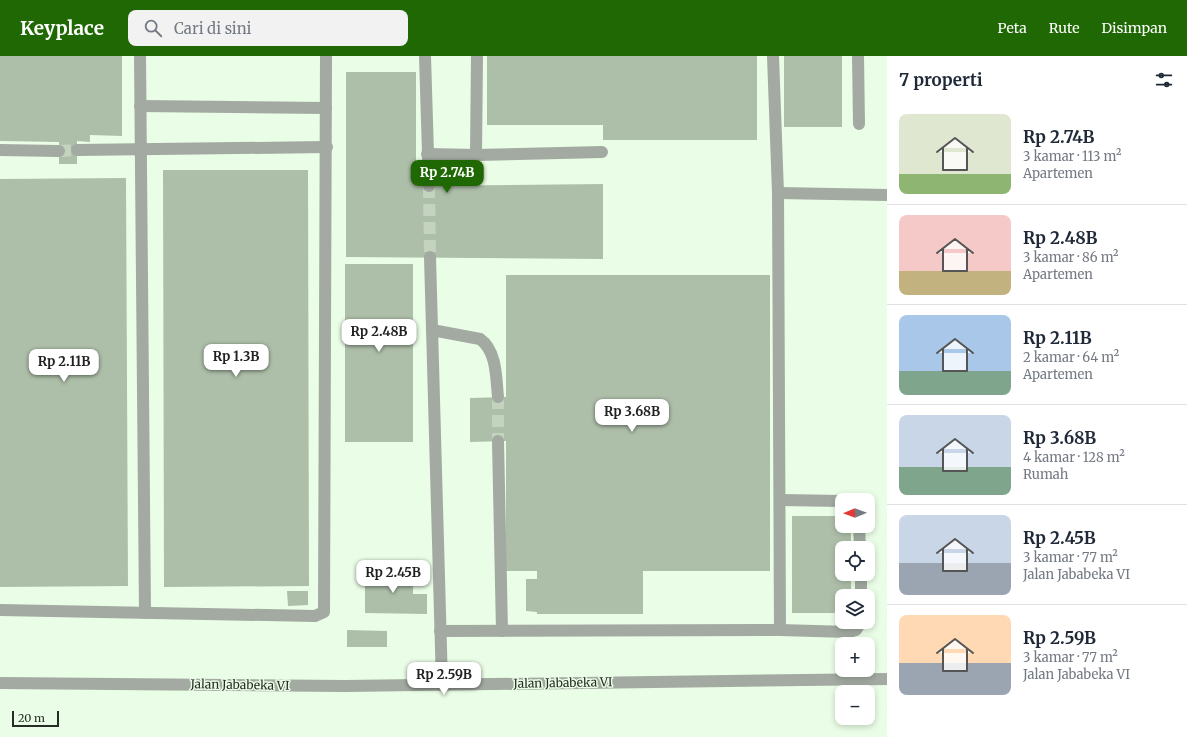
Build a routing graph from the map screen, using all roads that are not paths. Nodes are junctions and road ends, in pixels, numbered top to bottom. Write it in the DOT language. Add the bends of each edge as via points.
graph roads {
  1 [pos="140,56"];
  2 [pos="326,56"];
  3 [pos="425,56"];
  4 [pos="477,56"];
  5 [pos="773,56"];
  6 [pos="858,56"];
  7 [pos="140,106"];
  8 [pos="326,108"];
  9 [pos="859,124"];
  10 [pos="327,147"];
  11 [pos="0,150"];
  12 [pos="77,150"];
  13 [pos="141,150"];
  14 [pos="59,151"];
  15 [pos="602,152"];
  16 [pos="427,154"];
  17 [pos="476,155"];
  18 [pos="429,186"];
  19 [pos="778,193"];
  20 [pos="887,195"];
  21 [pos="430,257"];
  22 [pos="432,330"];
  23 [pos="498,397"];
  24 [pos="498,441"];
  25 [pos="780,500"];
  26 [pos="835,501"];
  27 [pos="0,610"];
  28 [pos="145,613"];
  29 [pos="857,629"];
  30 [pos="780,630"];
  31 [pos="440,631"];
  32 [pos="502,631"];
  33 [pos="887,679"];
  34 [pos="0,682"];
  35 [pos="442,684"];
  1 -- 7 [label="street"];
  2 -- 8 [label="street"];
  3 -- 16 [label="street"];
  4 -- 17 [label="street"];
  5 -- 19 [label="street"];
  6 -- 9 [label="street"];
  7 -- 8 [label="street"];
  7 -- 13 [label="street"];
  8 -- 10 [label="street"];
  10 -- 13 [label="street"];
  10 -- 28 [label="street" via="324,612 315,616"];
  11 -- 14 [label="street"];
  12 -- 13 [label="street"];
  13 -- 28 [label="street"];
  15 -- 17 [label="street"];
  16 -- 17 [label="street"];
  16 -- 18 [label="street"];
  19 -- 20 [label="street"];
  19 -- 25 [label="street"];
  21 -- 22 [label="street"];
  22 -- 23 [label="street" via="480,339 487,344 494,365"];
  22 -- 31 [label="street"];
  24 -- 32 [label="street"];
  25 -- 26 [label="street"];
  25 -- 30 [label="street"];
  27 -- 28 [label="street"];
  29 -- 30 [label="street" via="849,632"];
  30 -- 32 [label="street"];
  31 -- 32 [label="street"];
  31 -- 35 [label="street"];
  33 -- 35 [label="street, Jalan Jababeka VI"];
  34 -- 35 [label="street, Jalan Jababeka VI" via="337,686"];
}
